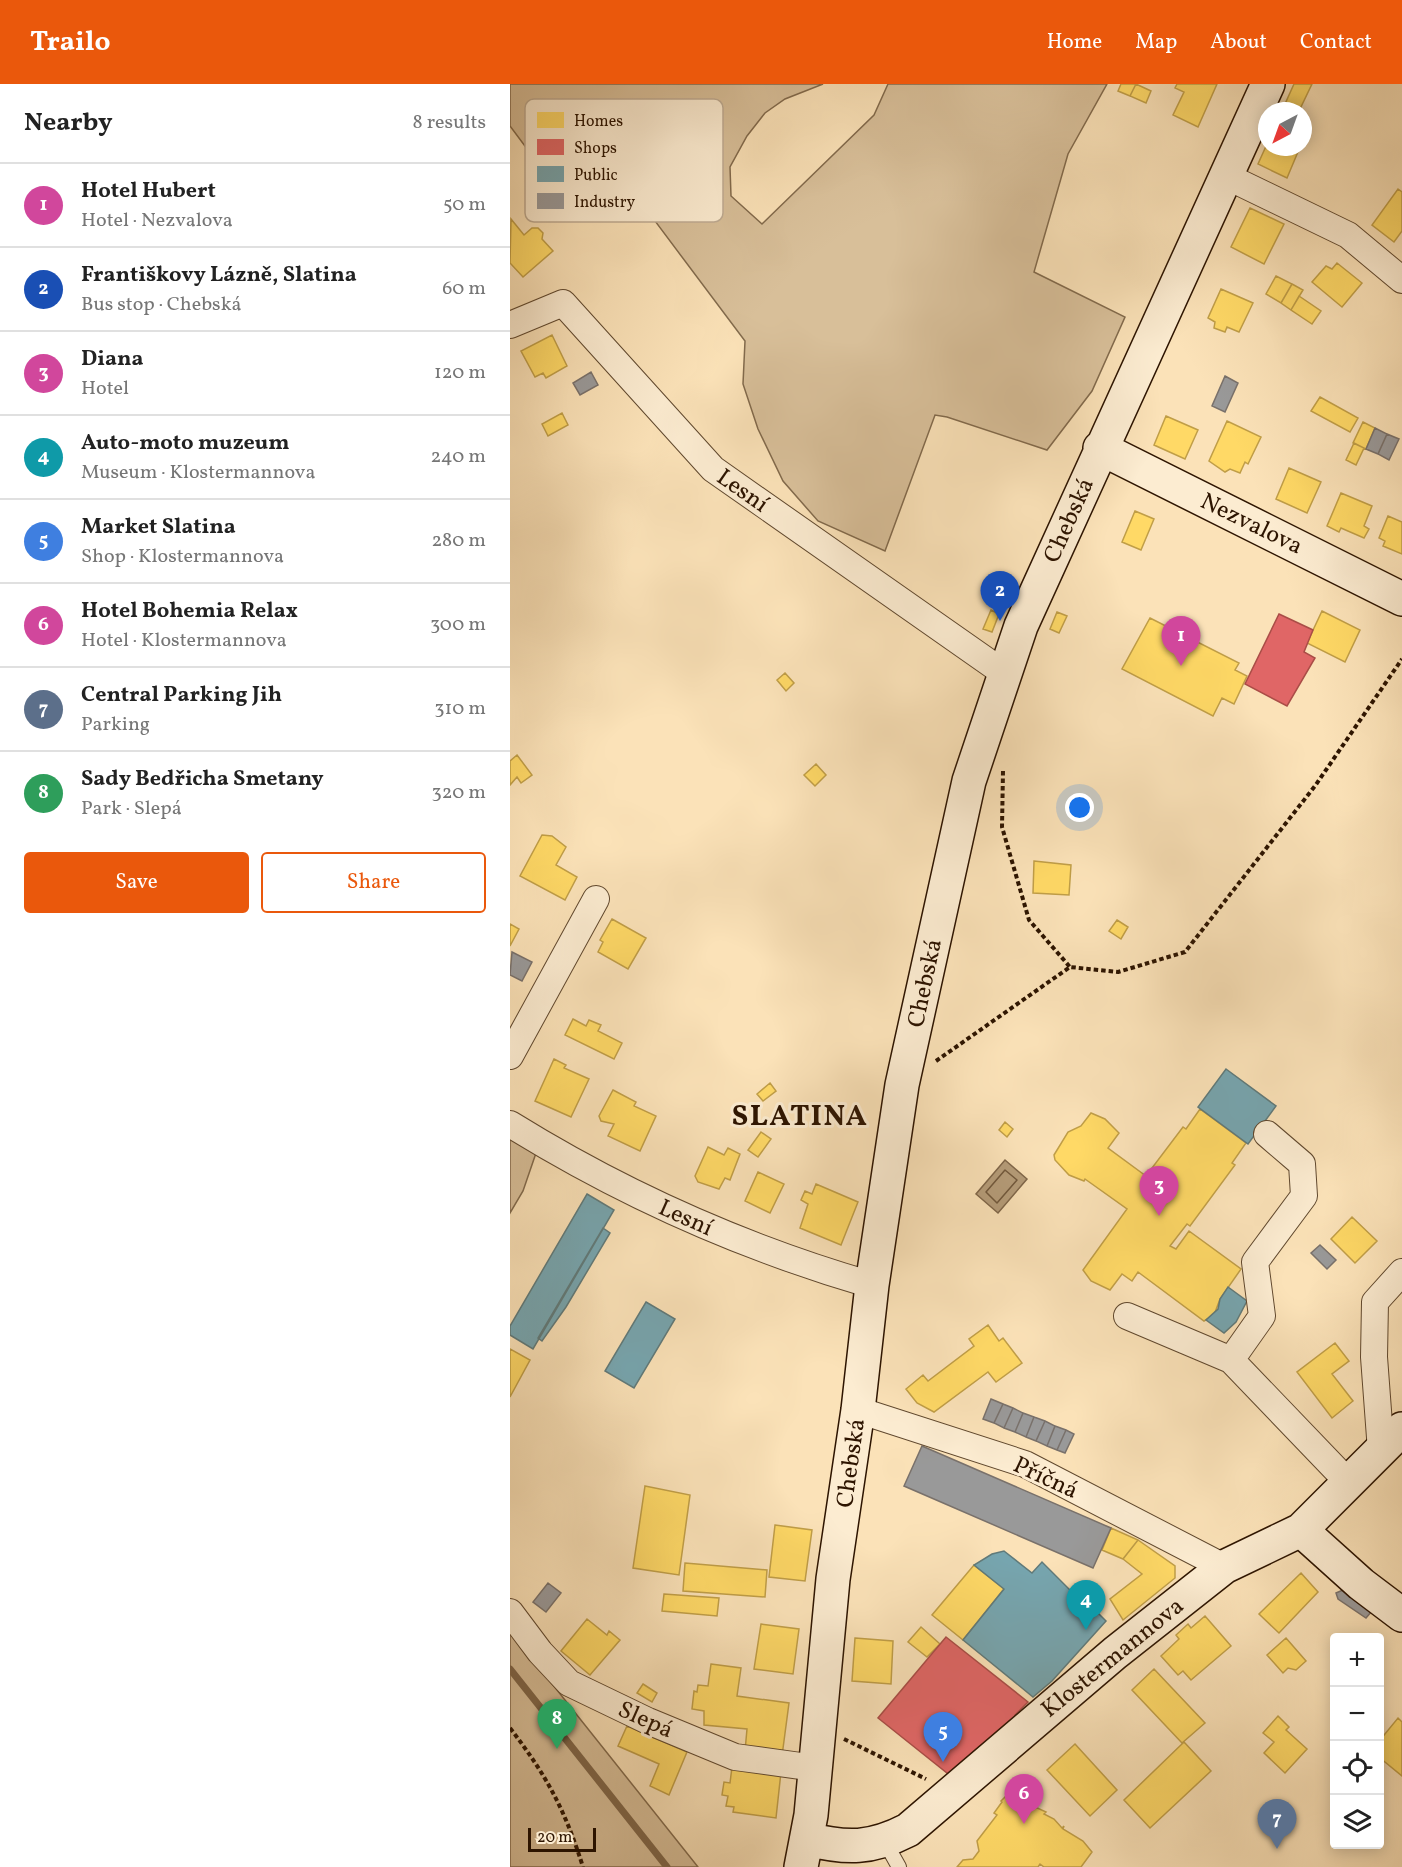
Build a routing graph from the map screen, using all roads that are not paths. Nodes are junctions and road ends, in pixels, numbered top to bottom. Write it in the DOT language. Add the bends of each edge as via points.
graph roads {
  1 [pos="1268,84"];
  2 [pos="1227,176"];
  3 [pos="1402,280"];
  4 [pos="511,323"];
  5 [pos="1100,448"];
  6 [pos="1402,599"];
  7 [pos="1004,673"];
  8 [pos="596,899"];
  9 [pos="510,1056"];
  10 [pos="510,1124"];
  11 [pos="1267,1134"];
  12 [pos="1402,1272"];
  13 [pos="872,1285"];
  14 [pos="1127,1316"];
  15 [pos="1231,1360"];
  16 [pos="858,1410"];
  17 [pos="1391,1440"];
  18 [pos="1350,1483"];
  19 [pos="1301,1530"];
  20 [pos="1224,1567"];
  21 [pos="510,1612"];
  22 [pos="1402,1615"];
  23 [pos="815,1768"];
  24 [pos="804,1853"];
  25 [pos="892,1854"];
  1 -- 2 [label="street, Chebská"];
  2 -- 3 [label="street" via="1348,235"];
  2 -- 5 [label="street, Chebská"];
  4 -- 7 [label="street, Lesní" via="563,303 713,470"];
  5 -- 6 [label="street, Nezvalova"];
  5 -- 7 [label="street, Chebská"];
  7 -- 13 [label="street, Chebská" via="969,781 902,1085"];
  8 -- 9 [label="street"];
  10 -- 13 [label="street, Lesní" via="630,1192 708,1227 806,1266"];
  11 -- 15 [label="street" via="1302,1164 1304,1196 1255,1262 1262,1316"];
  12 -- 17 [label="street" via="1375,1302 1374,1357"];
  13 -- 16 [label="street, Chebská"];
  14 -- 15 [label="street"];
  15 -- 18 [label="street"];
  16 -- 20 [label="street, Příčná" via="1024,1464"];
  16 -- 23 [label="street, Chebská" via="833,1579"];
  17 -- 18 [label="street, Klostermannova"];
  18 -- 19 [label="street, Klostermannova"];
  19 -- 20 [label="street, Klostermannova"];
  19 -- 22 [label="street"];
  20 -- 25 [label="street, Klostermannova" via="1115,1653 908,1830"];
  21 -- 23 [label="street, Slepá" via="569,1683 735,1757"];
  23 -- 24 [label="street, Chebská"];
  24 -- 25 [label="street, Klostermannova" via="833,1845"];
}
